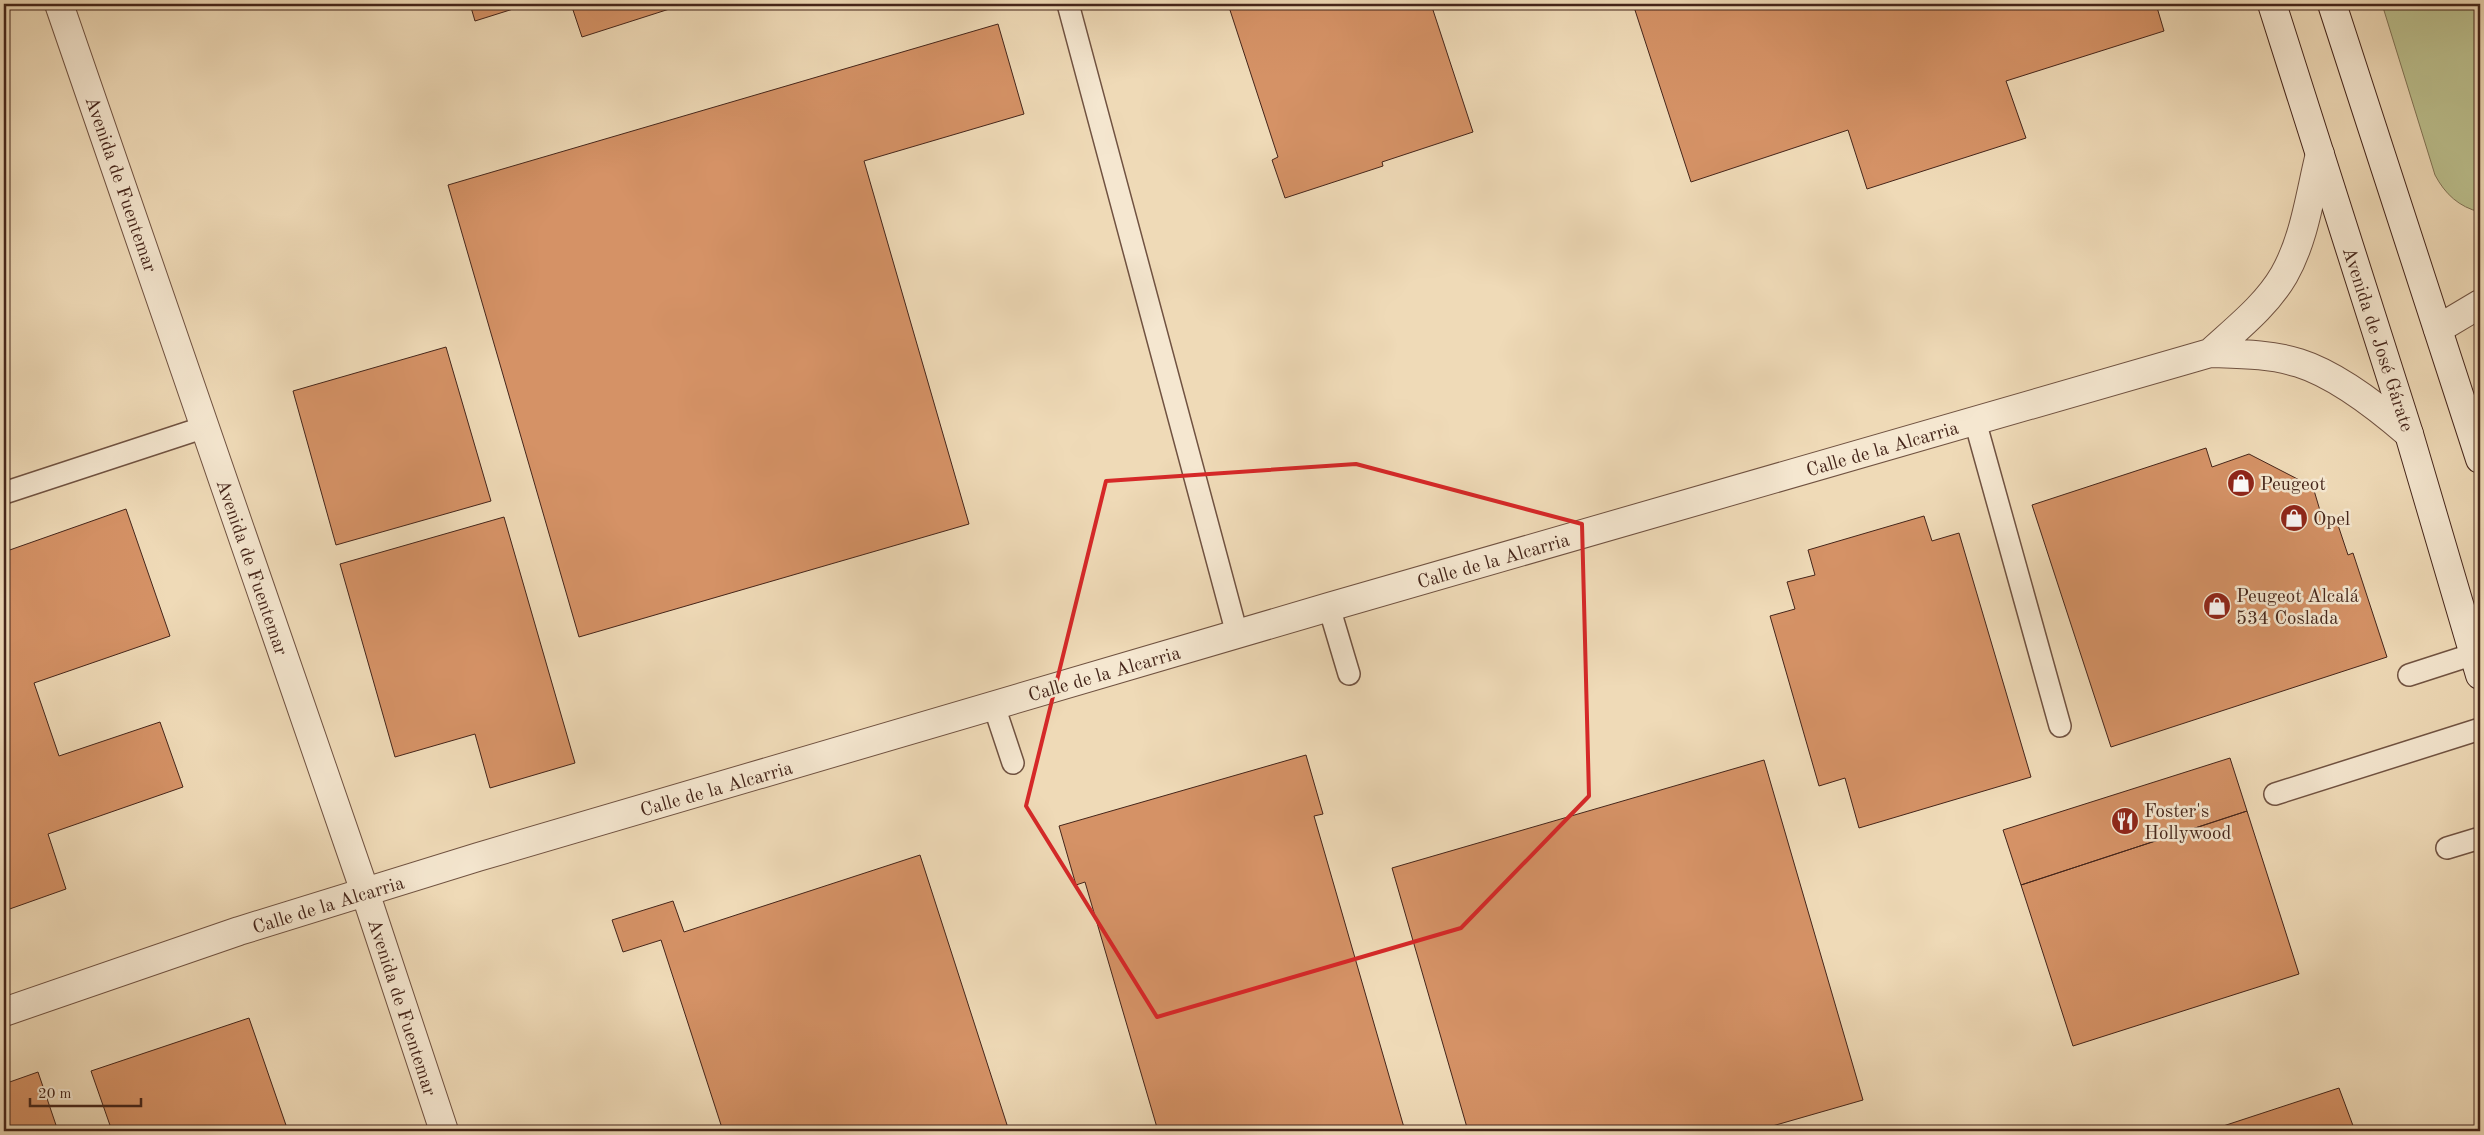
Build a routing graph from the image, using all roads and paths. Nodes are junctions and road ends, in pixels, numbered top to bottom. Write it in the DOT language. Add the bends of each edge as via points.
graph roads {
  1 [pos="60,4"];
  2 [pos="1068,4"];
  3 [pos="2272,4"];
  4 [pos="2332,4"];
  5 [pos="2320,154"];
  6 [pos="2480,304"];
  7 [pos="2438,329"];
  8 [pos="2210,353"];
  9 [pos="1975,421"];
  10 [pos="205,427"];
  11 [pos="2410,434"];
  12 [pos="2480,459"];
  13 [pos="4,493"];
  14 [pos="1329,607"];
  15 [pos="1237,634"];
  16 [pos="2477,665"];
  17 [pos="1348,674"];
  18 [pos="2409,675"];
  19 [pos="994,706"];
  20 [pos="2060,726"];
  21 [pos="2480,729"];
  22 [pos="1013,763"];
  23 [pos="2275,794"];
  24 [pos="2480,838"];
  25 [pos="2447,848"];
  26 [pos="365,892"];
  27 [pos="4,1012"];
  28 [pos="444,1131"];
  1 -- 10 [label="street, Avenida de Fuentemar"];
  2 -- 15 [label="lane"];
  3 -- 5 [label="street, Avenida de José Gárate"];
  4 -- 7 [label="street"];
  5 -- 8 [label="street, Calle de la Alcarria" via="2300,239 2284,275 2260,307"];
  5 -- 11 [label="street, Avenida de José Gárate"];
  6 -- 7 [label="street"];
  7 -- 12 [label="street"];
  8 -- 9 [label="street, Calle de la Alcarria"];
  8 -- 11 [label="street, Calle de la Alcarria" via="2252,355 2299,363 2347,387"];
  9 -- 14 [label="street, Calle de la Alcarria"];
  9 -- 20 [label="lane"];
  10 -- 13 [label="lane"];
  10 -- 26 [label="street, Avenida de Fuentemar"];
  11 -- 16 [label="street, Avenida de José Gárate"];
  14 -- 15 [label="street, Calle de la Alcarria"];
  14 -- 17 [label="lane"];
  15 -- 19 [label="street, Calle de la Alcarria"];
  16 -- 18 [label="lane"];
  19 -- 22 [label="lane"];
  19 -- 26 [label="street, Calle de la Alcarria"];
  21 -- 23 [label="lane"];
  24 -- 25 [label="lane"];
  26 -- 27 [label="street, Calle de la Alcarria" via="238,931"];
  26 -- 28 [label="street, Avenida de Fuentemar"];
}
